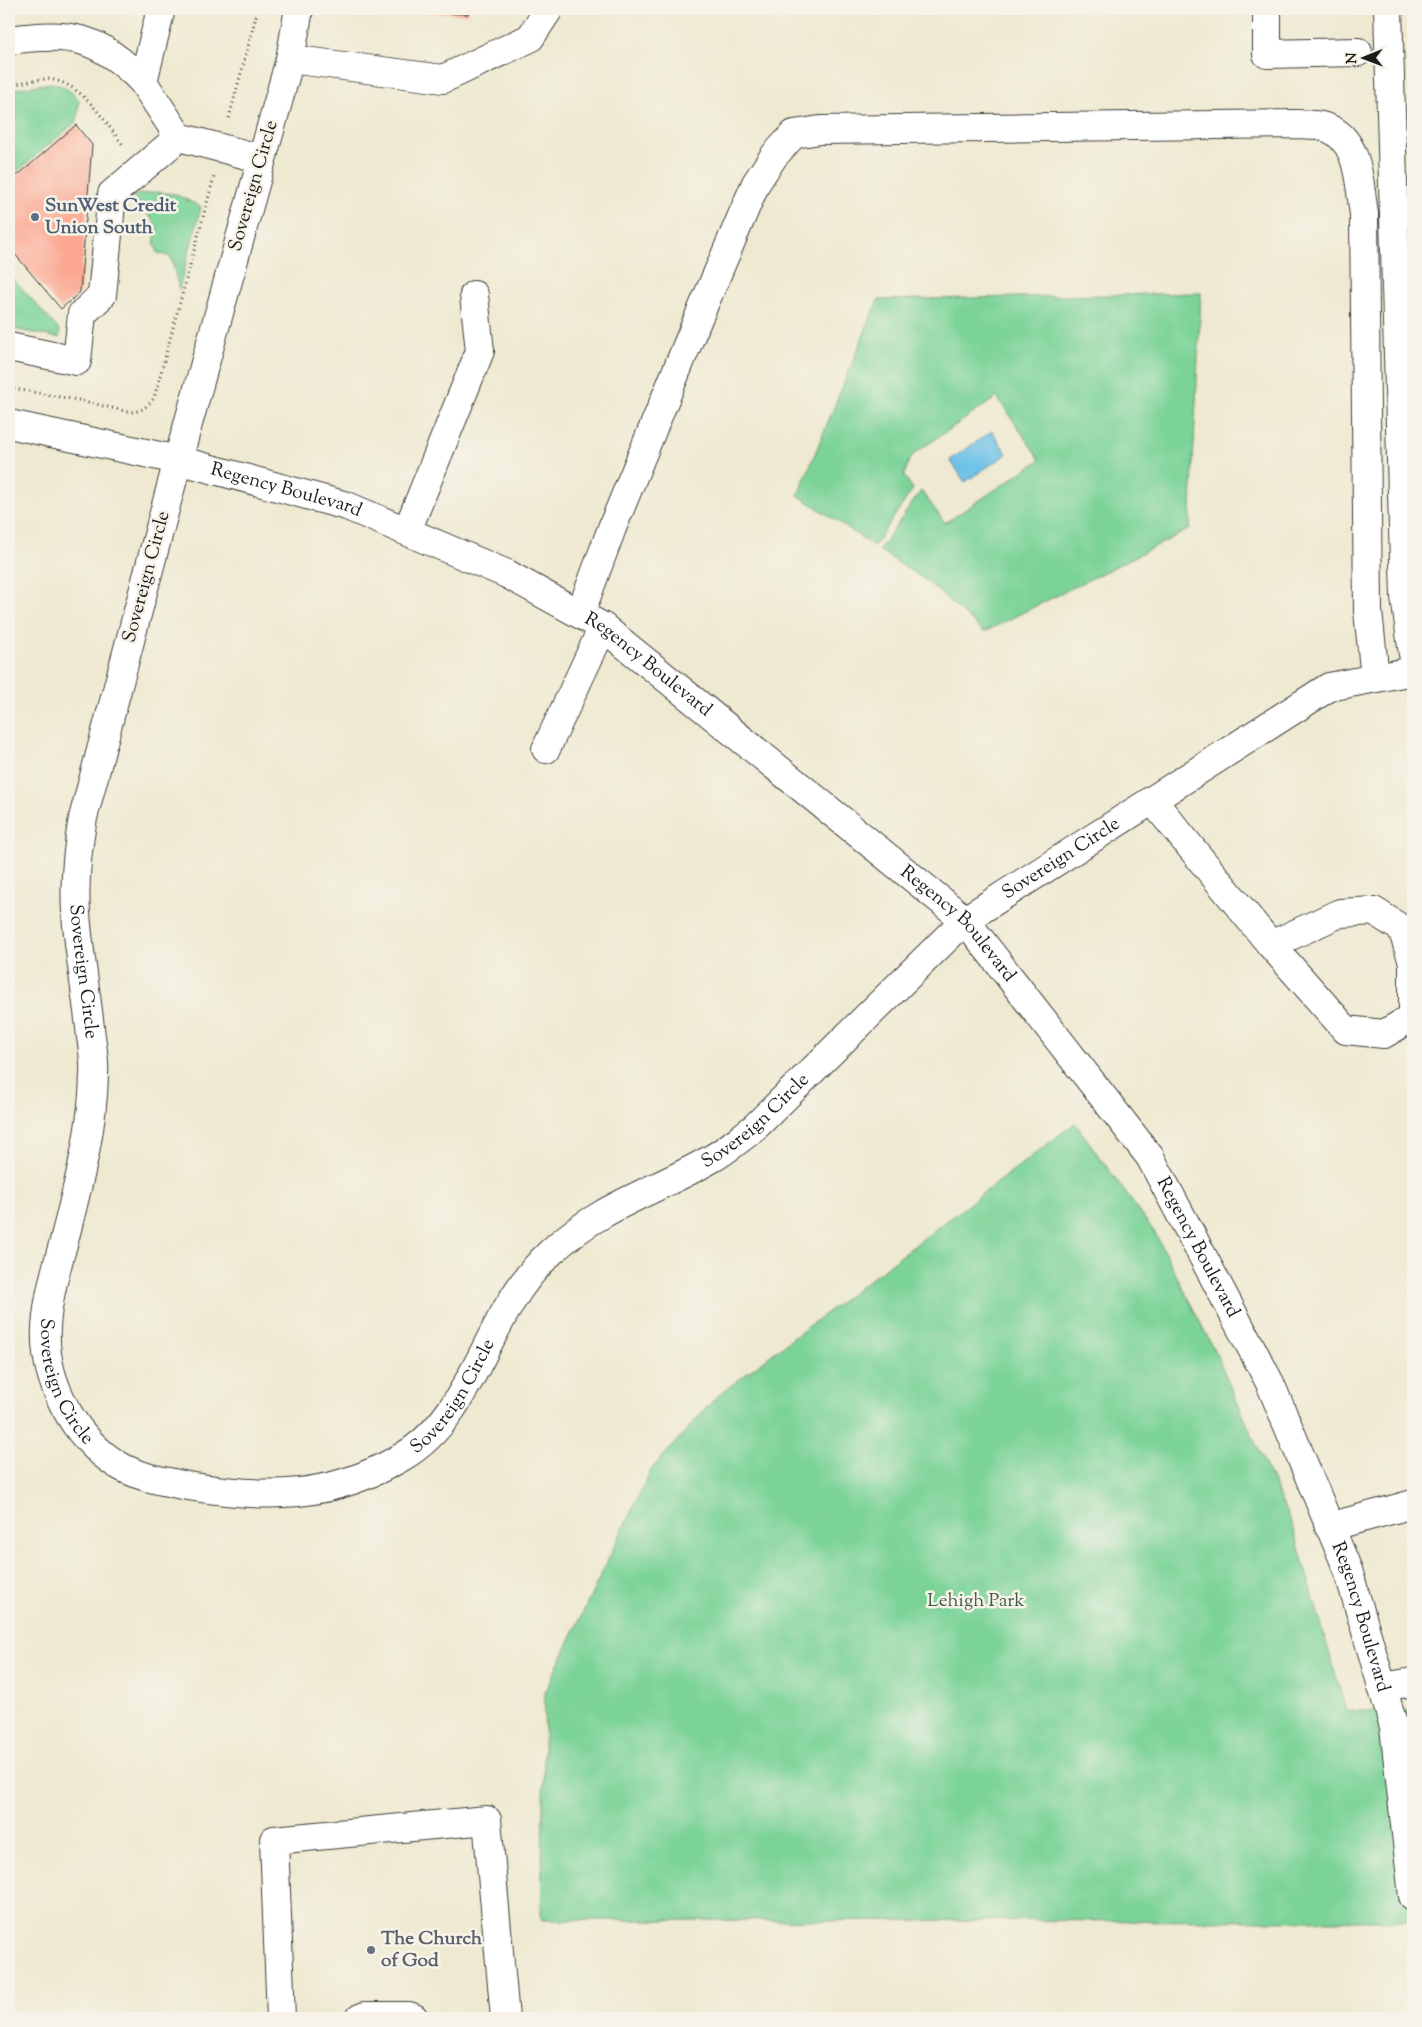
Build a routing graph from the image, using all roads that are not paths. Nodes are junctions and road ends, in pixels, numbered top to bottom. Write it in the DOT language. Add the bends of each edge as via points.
graph roads {
  1 [pos="161,9"];
  2 [pos="298,9"];
  3 [pos="550,9"];
  4 [pos="1267,9"];
  5 [pos="1388,9"];
  6 [pos="10,40"];
  7 [pos="1358,52"];
  8 [pos="290,59"];
  9 [pos="143,82"];
  10 [pos="1402,126"];
  11 [pos="179,137"];
  12 [pos="262,159"];
  13 [pos="474,295"];
  14 [pos="9,347"];
  15 [pos="9,424"];
  16 [pos="178,460"];
  17 [pos="407,531"];
  18 [pos="1409,597"];
  19 [pos="591,620"];
  20 [pos="1413,654"];
  21 [pos="1413,671"];
  22 [pos="1375,678"];
  23 [pos="546,749"];
  24 [pos="1152,800"];
  25 [pos="965,920"];
  26 [pos="1271,944"];
  27 [pos="1413,962"];
  28 [pos="1413,967"];
  29 [pos="1413,1504"];
  30 [pos="1330,1527"];
  31 [pos="1413,1682"];
  32 [pos="1382,1687"];
  33 [pos="1413,1896"];
  34 [pos="281,2018"];
  35 [pos="360,2018"];
  36 [pos="414,2018"];
  37 [pos="505,2018"];
  1 -- 9 [label="street"];
  2 -- 8 [label="street, Sovereign Circle"];
  3 -- 8 [label="street" via="530,38 442,79"];
  4 -- 7 [label="street" via="1267,54"];
  5 -- 10 [label="street"];
  6 -- 9 [label="street" via="54,36 80,40 103,48"];
  8 -- 12 [label="street, Sovereign Circle"];
  9 -- 11 [label="street"];
  10 -- 18 [label="street"];
  11 -- 12 [label="street"];
  11 -- 14 [label="street" via="112,194 102,295 82,314 77,361"];
  12 -- 16 [label="street, Sovereign Circle"];
  13 -- 17 [label="street" via="480,351"];
  15 -- 16 [label="street, Regency Boulevard"];
  16 -- 17 [label="street, Regency Boulevard" via="347,506"];
  16 -- 25 [label="street, Sovereign Circle" via="83,818 75,867 76,913 95,1070 93,1107 84,1161 49,1298 46,1332 49,1365 74,1424 95,1447 118,1465 148,1479 248,1494 286,1494 326,1489 370,1474 405,1456 434,1432 462,1394 509,1304 529,1275 552,1251 582,1225 714,1158 753,1129"];
  17 -- 19 [label="street, Regency Boulevard" via="507,574"];
  18 -- 20 [label="street"];
  19 -- 22 [label="street" via="612,528 693,330 756,183 794,134 820,130 1297,124 1324,126 1339,134 1350,146 1358,172 1364,214 1368,611"];
  19 -- 23 [label="street"];
  19 -- 25 [label="street, Regency Boulevard"];
  21 -- 22 [label="street, Sovereign Circle"];
  22 -- 24 [label="street, Sovereign Circle" via="1329,687"];
  24 -- 25 [label="street, Sovereign Circle"];
  24 -- 26 [label="street"];
  25 -- 30 [label="street, Regency Boulevard" via="1150,1157 1270,1384"];
  26 -- 27 [label="street" via="1340,913 1374,911 1402,930"];
  26 -- 28 [label="street" via="1346,1030 1384,1034 1413,1017"];
  29 -- 30 [label="street"];
  30 -- 32 [label="street, Regency Boulevard" via="1348,1570"];
  31 -- 32 [label="street"];
  32 -- 33 [label="street, Regency Boulevard" via="1394,1727"];
  34 -- 37 [label="street" via="274,1840 487,1820"];
  35 -- 36 [label="street"];
}
